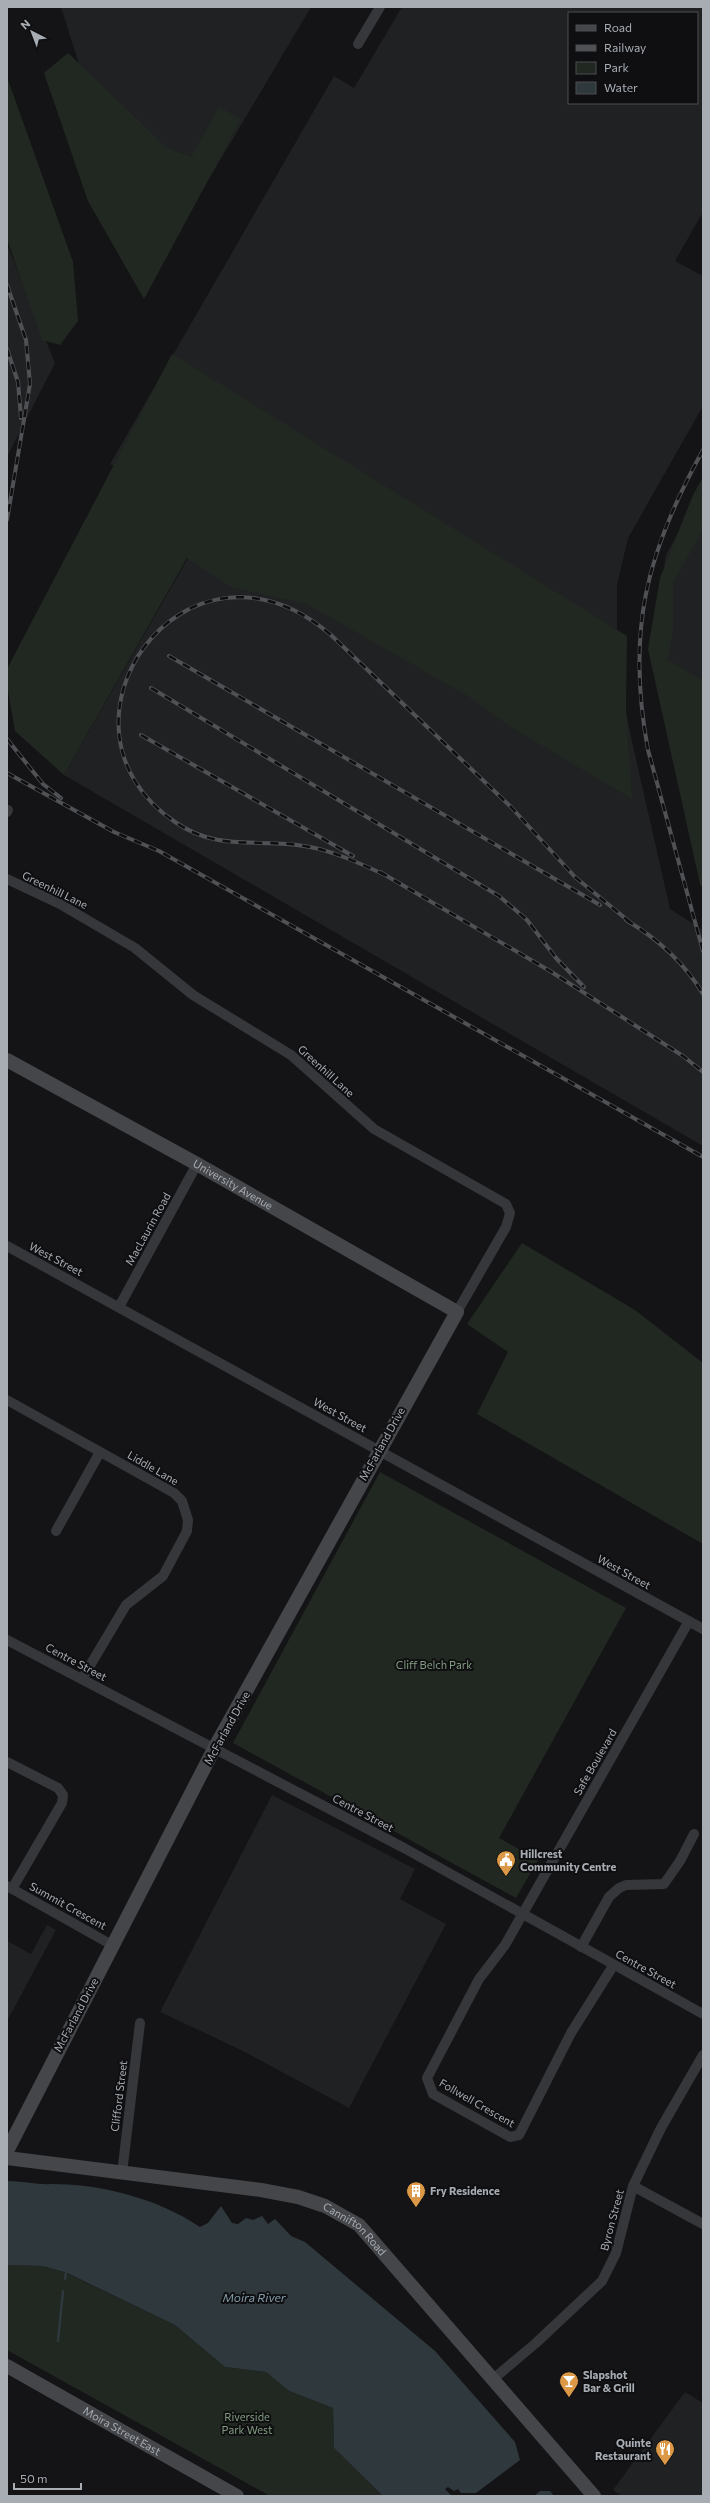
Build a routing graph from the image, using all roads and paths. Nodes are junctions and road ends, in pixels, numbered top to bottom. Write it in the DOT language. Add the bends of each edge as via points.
graph roads {
  1 [pos="380,7"];
  2 [pos="358,44"];
  3 [pos="7,879"];
  4 [pos="7,1060"];
  5 [pos="197,1164"];
  6 [pos="7,1246"];
  7 [pos="119,1307"];
  8 [pos="457,1312"];
  9 [pos="7,1400"];
  10 [pos="379,1450"];
  11 [pos="100,1452"];
  12 [pos="56,1531"];
  13 [pos="689,1621"];
  14 [pos="703,1629"];
  15 [pos="7,1640"];
  16 [pos="82,1679"];
  17 [pos="215,1747"];
  18 [pos="7,1762"];
  19 [pos="694,1834"];
  20 [pos="9,1887"];
  21 [pos="522,1915"];
  22 [pos="112,1944"];
  23 [pos="582,1947"];
  24 [pos="614,1966"];
  25 [pos="703,2014"];
  26 [pos="140,2023"];
  27 [pos="703,2055"];
  28 [pos="7,2151"];
  29 [pos="7,2158"];
  30 [pos="122,2173"];
  31 [pos="633,2186"];
  32 [pos="703,2224"];
  33 [pos="7,2366"];
  34 [pos="492,2380"];
  35 [pos="237,2496"];
  36 [pos="594,2496"];
  1 -- 2 [label="street"];
  3 -- 8 [label="street, Greenhill Lane" via="60,904 135,948 193,996 291,1056 374,1130 506,1204 510,1213 506,1227"];
  4 -- 5 [label="street, University Avenue"];
  5 -- 7 [label="street, MacLaurin Road"];
  5 -- 8 [label="street, University Avenue"];
  6 -- 7 [label="street, West Street"];
  7 -- 10 [label="street, West Street"];
  8 -- 10 [label="street, McFarland Drive"];
  9 -- 11 [label="street, Liddle Lane"];
  10 -- 13 [label="street, West Street"];
  10 -- 17 [label="street, McFarland Drive" via="234,1717"];
  11 -- 12 [label="street"];
  11 -- 16 [label="street, Liddle Lane" via="174,1493 182,1501 188,1520 187,1531 163,1576 126,1605"];
  13 -- 14 [label="street, West Street"];
  13 -- 21 [label="street, Safe Boulevard"];
  15 -- 16 [label="street, Centre Street"];
  16 -- 17 [label="street, Centre Street"];
  17 -- 21 [label="street, Centre Street" via="404,1848"];
  17 -- 22 [label="street, McFarland Drive"];
  18 -- 20 [label="street, Summit Crescent" via="58,1788 63,1795 62,1803"];
  19 -- 23 [label="street" via="664,1884 626,1885 609,1897"];
  20 -- 22 [label="street, Summit Crescent"];
  21 -- 23 [label="street, Centre Street"];
  21 -- 24 [label="street, Follwell Crescent" via="499,1955 479,1979 427,2078 433,2094 510,2137 519,2135 572,2033"];
  22 -- 28 [label="street, McFarland Drive"];
  23 -- 24 [label="street, Centre Street"];
  24 -- 25 [label="street, Centre Street"];
  26 -- 30 [label="street, Clifford Street"];
  27 -- 31 [label="street, Byron Street" via="661,2128"];
  29 -- 30 [label="street, Cannifton Road"];
  30 -- 34 [label="street, Cannifton Road" via="298,2197 325,2206 359,2225"];
  31 -- 32 [label="street"];
  31 -- 34 [label="street, Byron Street" via="616,2254 602,2282"];
  33 -- 35 [label="street, Moira Street East"];
  34 -- 36 [label="street, Cannifton Road"];
}
